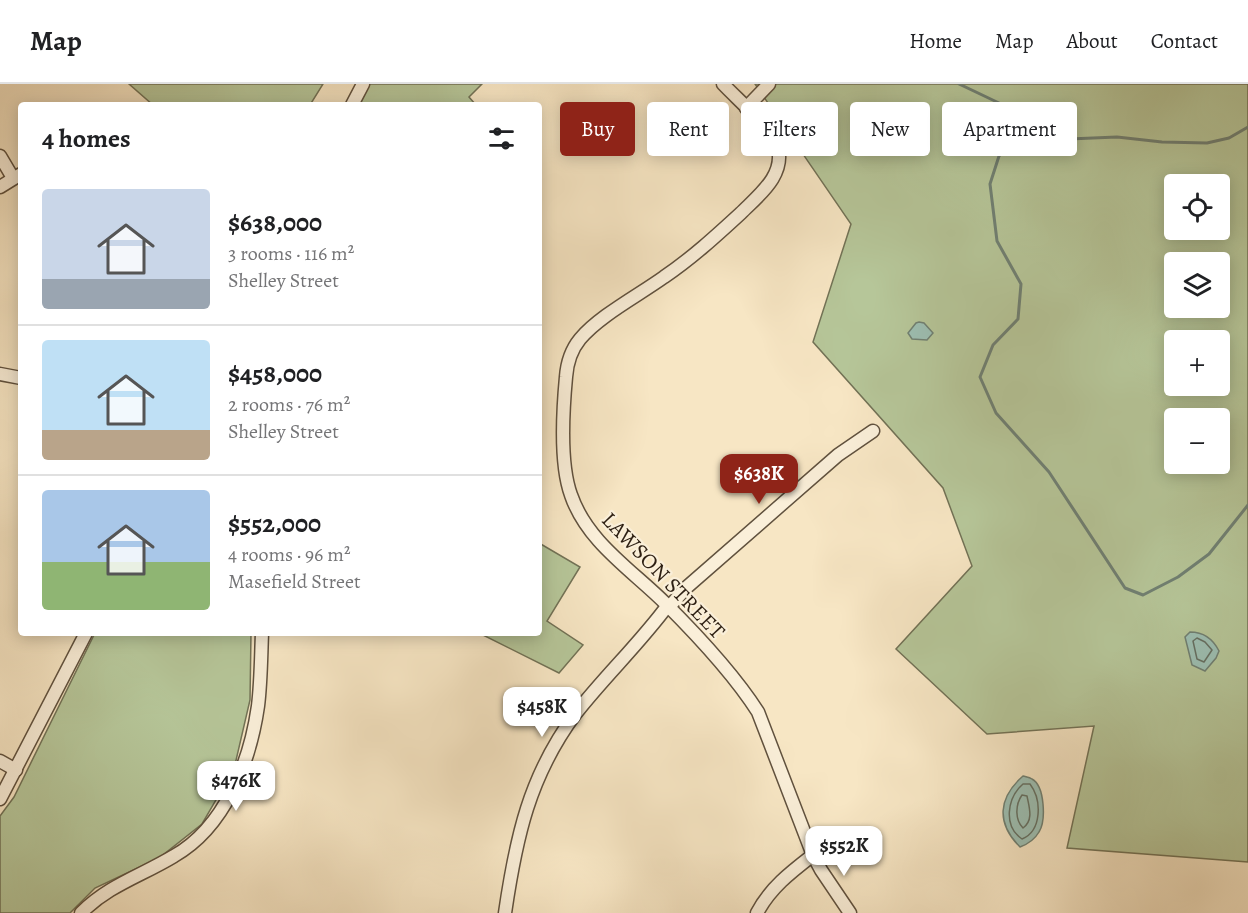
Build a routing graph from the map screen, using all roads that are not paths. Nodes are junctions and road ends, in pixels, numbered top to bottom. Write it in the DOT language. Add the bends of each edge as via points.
graph roads {
  1 [pos="363,84"];
  2 [pos="723,84"];
  3 [pos="769,84"];
  4 [pos="354,102"];
  5 [pos="752,102"];
  6 [pos="741,103"];
  7 [pos="0,156"];
  8 [pos="778,156"];
  9 [pos="17,176"];
  10 [pos="0,187"];
  11 [pos="1,376"];
  12 [pos="18,378"];
  13 [pos="873,431"];
  14 [pos="669,606"];
  15 [pos="84,636"];
  16 [pos="262,636"];
  17 [pos="0,761"];
  18 [pos="16,770"];
  19 [pos="0,799"];
  20 [pos="813,855"];
  21 [pos="81,913"];
  22 [pos="506,913"];
  23 [pos="757,913"];
  24 [pos="850,913"];
  1 -- 4 [label="street"];
  2 -- 6 [label="street, LAWSON STREET"];
  3 -- 5 [label="street"];
  7 -- 9 [label="street"];
  8 -- 14 [label="street, LAWSON STREET" via="770,183 693,256 588,331 578,340 567,364 565,466 575,507 600,542"];
  9 -- 10 [label="street"];
  11 -- 12 [label="street"];
  13 -- 14 [label="street" via="838,455"];
  14 -- 20 [label="street, LAWSON STREET" via="758,712"];
  14 -- 22 [label="street" via="577,711 546,762 530,795 520,830"];
  15 -- 18 [label="street"];
  16 -- 21 [label="street" via="260,689 252,736 241,769 216,818 186,849 112,887"];
  17 -- 18 [label="street"];
  18 -- 19 [label="street"];
  20 -- 23 [label="street" via="781,881"];
  20 -- 24 [label="street, LAWSON STREET"];
}
